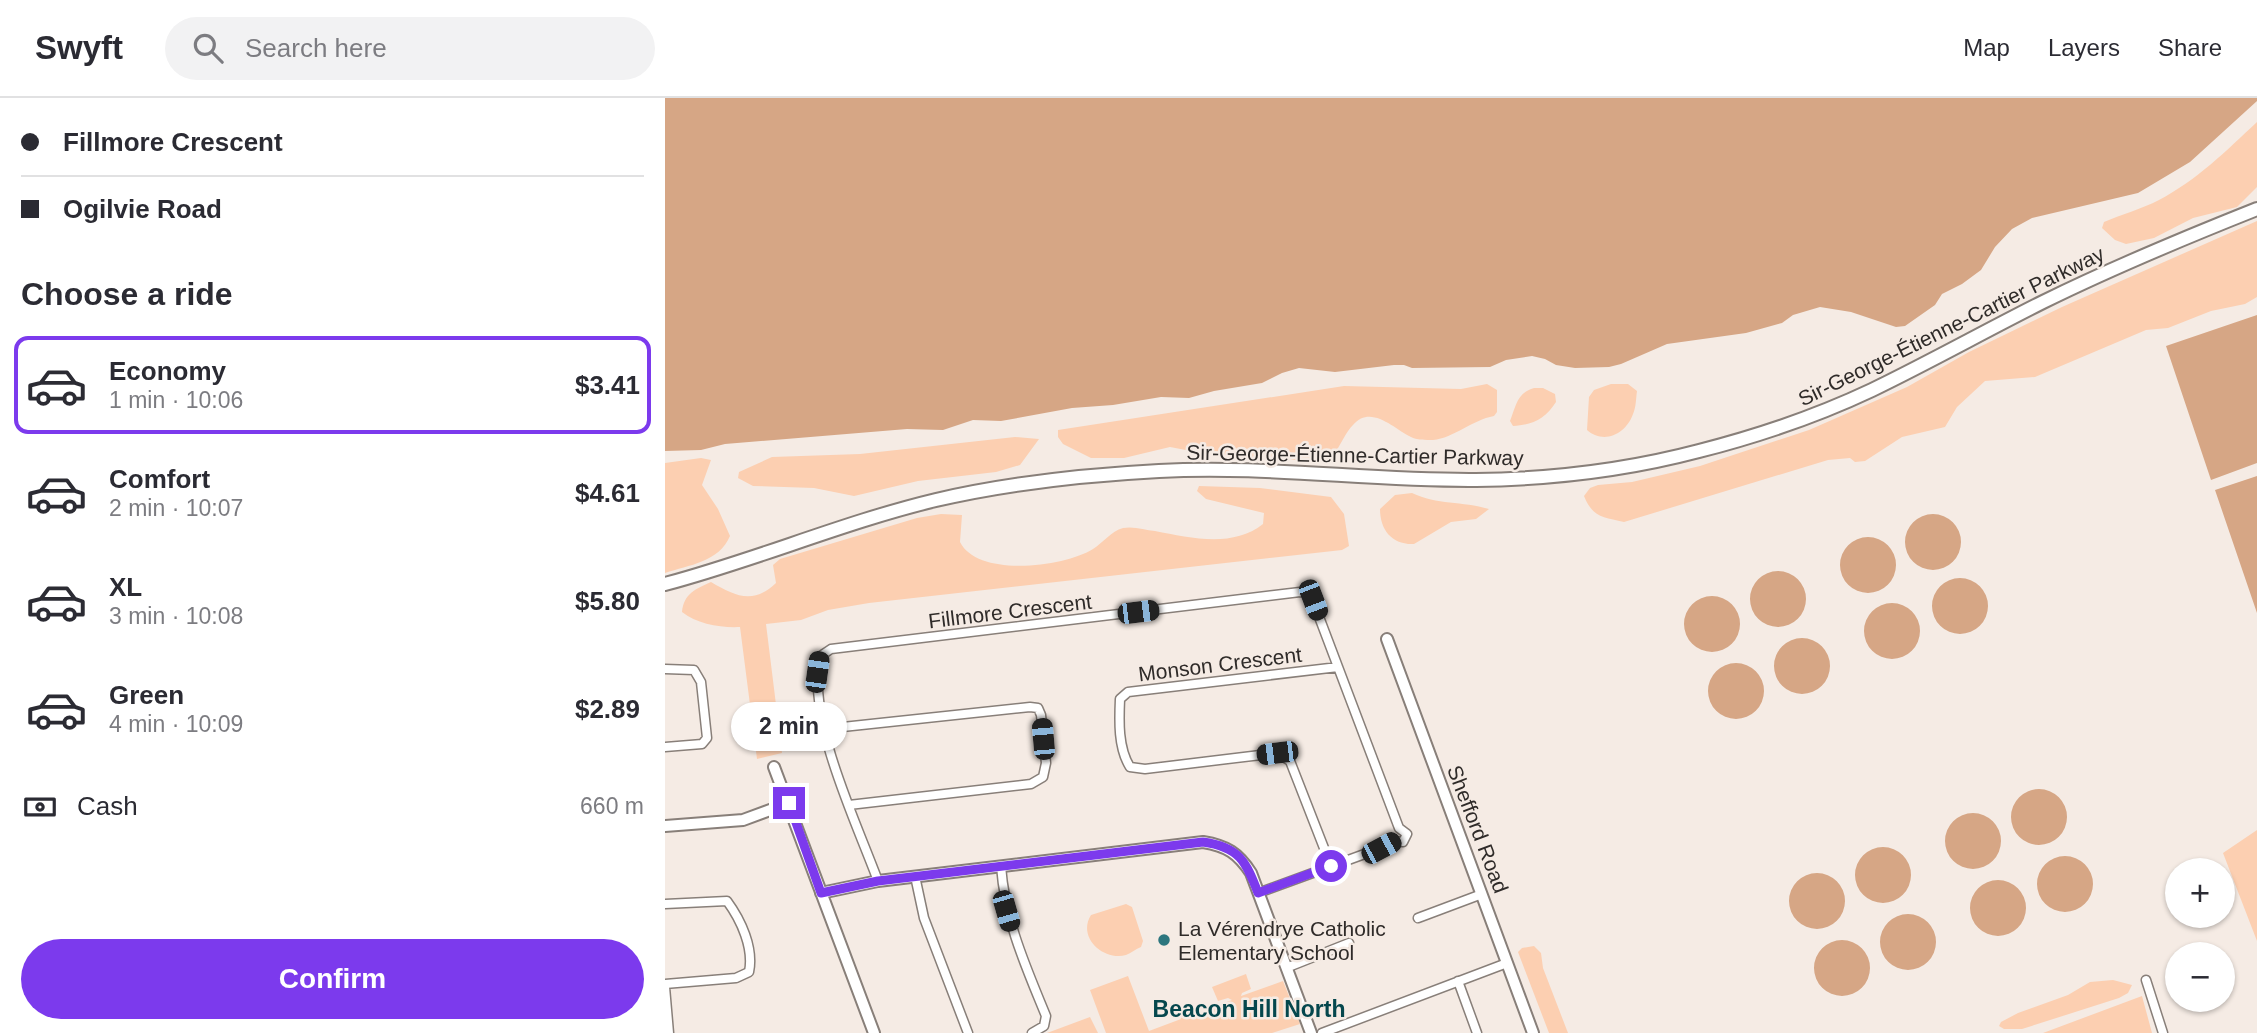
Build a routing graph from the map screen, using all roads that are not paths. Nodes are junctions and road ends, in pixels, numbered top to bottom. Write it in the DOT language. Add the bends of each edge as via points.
graph roads {
  1 [pos="2257,209"];
  2 [pos="665,584"];
  3 [pos="1387,639"];
  4 [pos="1338,667"];
  5 [pos="665,668"];
  6 [pos="824,729"];
  7 [pos="665,747"];
  8 [pos="774,767"];
  9 [pos="789,803"];
  10 [pos="849,805"];
  11 [pos="665,826"];
  12 [pos="1001,866"];
  13 [pos="1331,866"];
  14 [pos="915,876"];
  15 [pos="878,881"];
  16 [pos="821,893"];
  17 [pos="1258,893"];
  18 [pos="1482,894"];
  19 [pos="665,904"];
  20 [pos="1418,918"];
  21 [pos="1349,943"];
  22 [pos="1507,962"];
  23 [pos="1286,968"];
  24 [pos="1458,981"];
  25 [pos="2146,981"];
  26 [pos="665,986"];
  27 [pos="669,1033"];
  28 [pos="874,1033"];
  29 [pos="968,1033"];
  30 [pos="1032,1033"];
  31 [pos="1311,1033"];
  32 [pos="1322,1033"];
  33 [pos="1477,1033"];
  34 [pos="1534,1033"];
  35 [pos="2163,1033"];
  1 -- 2 [label="main road, Sir-George-Étienne-Cartier Parkway" via="2099,276 1870,391 1787,425 1700,451 1545,477 1443,479 1255,469 1071,477 935,500"];
  3 -- 18 [label="street, Shefford Road"];
  4 -- 6 [label="street, Fillmore Crescent" via="1310,593 1286,593 831,649 819,657 817,672"];
  4 -- 13 [label="street, Fillmore Crescent" via="1399,828 1407,834 1403,842 1394,841"];
  4 -- 13 [label="street, Monson Crescent" via="1128,692 1120,699 1122,755 1130,767 1277,753 1290,761"];
  5 -- 7 [label="street" via="694,670 702,682 707,738 702,744"];
  6 -- 10 [label="street, Fillmore Crescent" via="827,750"];
  6 -- 10 [label="street" via="1030,707 1038,708 1041,715 1046,763 1043,777 1031,784"];
  8 -- 9 [label="street"];
  9 -- 11 [label="street" via="743,820"];
  9 -- 16 [label="street"];
  10 -- 15 [label="street, Fillmore Crescent"];
  12 -- 14 [label="street"];
  12 -- 17 [label="street" via="1203,842 1238,855"];
  12 -- 30 [label="street" via="1013,934 1047,1016 1044,1026"];
  13 -- 17 [label="street, Fillmore Crescent"];
  14 -- 15 [label="street"];
  14 -- 29 [label="street" via="924,918"];
  15 -- 16 [label="street"];
  16 -- 28 [label="street"];
  17 -- 23 [label="street"];
  18 -- 20 [label="street"];
  18 -- 22 [label="street, Shefford Road"];
  19 -- 26 [label="street" via="727,901 753,957 749,972 736,978"];
  21 -- 23 [label="street"];
  22 -- 24 [label="street"];
  22 -- 34 [label="street, Shefford Road"];
  23 -- 31 [label="street"];
  24 -- 32 [label="street"];
  24 -- 33 [label="street"];
  25 -- 35 [label="street"];
  26 -- 27 [label="street"];
}
